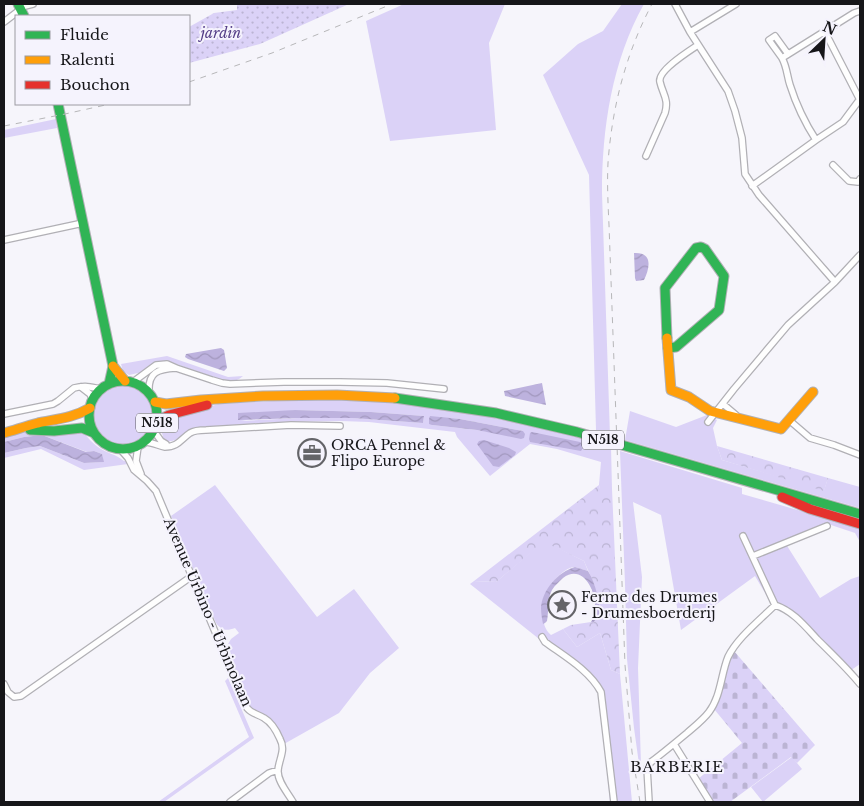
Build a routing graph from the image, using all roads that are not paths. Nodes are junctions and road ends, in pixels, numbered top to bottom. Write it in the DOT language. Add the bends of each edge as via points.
graph roads {
  1 [pos="33,4"];
  2 [pos="675,4"];
  3 [pos="736,4"];
  4 [pos="21,10"];
  5 [pos="860,11"];
  6 [pos="4,22"];
  7 [pos="690,32"];
  8 [pos="824,32"];
  9 [pos="698,45"];
  10 [pos="788,54"];
  11 [pos="782,58"];
  12 [pos="857,88"];
  13 [pos="860,100"];
  14 [pos="58,105"];
  15 [pos="816,140"];
  16 [pos="646,156"];
  17 [pos="833,166"];
  18 [pos="860,180"];
  19 [pos="752,186"];
  20 [pos="83,223"];
  21 [pos="4,240"];
  22 [pos="860,255"];
  23 [pos="835,282"];
  24 [pos="668,348"];
  25 [pos="113,366"];
  26 [pos="176,368"];
  27 [pos="129,382"];
  28 [pos="81,387"];
  29 [pos="105,387"];
  30 [pos="444,389"];
  31 [pos="149,392"];
  32 [pos="813,392"];
  33 [pos="223,399"];
  34 [pos="155,402"];
  35 [pos="91,404"];
  36 [pos="720,408"];
  37 [pos="4,414"];
  38 [pos="789,420"];
  39 [pos="157,421"];
  40 [pos="708,422"];
  41 [pos="340,426"];
  42 [pos="21,429"];
  43 [pos="154,431"];
  44 [pos="4,433"];
  45 [pos="94,433"];
  46 [pos="142,444"];
  47 [pos="170,446"];
  48 [pos="121,450"];
  49 [pos="860,455"];
  50 [pos="142,476"];
  51 [pos="751,482"];
  52 [pos="860,514"];
  53 [pos="860,524"];
  54 [pos="827,526"];
  55 [pos="742,536"];
  56 [pos="753,556"];
  57 [pos="192,576"];
  58 [pos="775,605"];
  59 [pos="542,637"];
  60 [pos="4,684"];
  61 [pos="860,684"];
  62 [pos="674,744"];
  63 [pos="278,770"];
  64 [pos="708,801"];
  65 [pos="230,802"];
  66 [pos="292,802"];
  67 [pos="614,802"];
  68 [pos="649,802"];
  1 -- 4 [label="street"];
  2 -- 7 [label="street"];
  3 -- 7 [label="street"];
  4 -- 6 [label="street"];
  5 -- 8 [label="street"];
  7 -- 9 [label="street"];
  8 -- 10 [label="street"];
  8 -- 12 [label="street"];
  9 -- 16 [label="street" via="660,76 667,106"];
  9 -- 19 [label="street" via="728,91 742,138 745,174"];
  10 -- 11 [label="street"];
  10 -- 11 [label="street" via="775,36 769,40"];
  11 -- 15 [label="street" via="806,126"];
  12 -- 13 [label="street"];
  13 -- 15 [label="street" via="842,122"];
  14 -- 20 [label="main road"];
  15 -- 19 [label="street"];
  17 -- 18 [label="street" via="849,180"];
  19 -- 23 [label="street"];
  20 -- 21 [label="street"];
  20 -- 25 [label="main road"];
  22 -- 23 [label="street"];
  23 -- 36 [label="street" via="788,325"];
  24 -- 24 [label="main road" via="676,347 719,310 724,276 701,247 696,248 666,288"];
  24 -- 36 [label="main road" via="671,390 710,411"];
  25 -- 27 [label="main road"];
  25 -- 29 [label="main road"];
  26 -- 27 [label="street" via="167,364 156,365"];
  26 -- 30 [label="street" via="230,384 386,383"];
  26 -- 31 [label="street" via="152,375"];
  27 -- 29 [label="main road"];
  27 -- 31 [label="main road, N518"];
  28 -- 29 [label="street"];
  28 -- 35 [label="street" via="90,394"];
  28 -- 37 [label="street" via="74,388 52,404"];
  29 -- 35 [label="main road"];
  31 -- 34 [label="main road, N518"];
  32 -- 38 [label="main road"];
  33 -- 34 [label="main road, N518"];
  33 -- 39 [label="main road, N518" via="166,415"];
  33 -- 51 [label="main road, N518" via="337,395 452,406 577,432"];
  34 -- 39 [label="main road, N518"];
  35 -- 42 [label="main road" via="72,418"];
  35 -- 45 [label="main road" via="89,419"];
  36 -- 38 [label="main road" via="738,417 778,428"];
  36 -- 40 [label="street"];
  38 -- 49 [label="street" via="810,438"];
  39 -- 43 [label="main road, N518"];
  41 -- 47 [label="street" via="291,425 196,431"];
  42 -- 44 [label="main road"];
  42 -- 45 [label="main road" via="54,431 82,428"];
  43 -- 46 [label="main road, N518"];
  43 -- 47 [label="street" via="161,441"];
  45 -- 48 [label="main road" via="103,444"];
  46 -- 47 [label="street" via="151,442"];
  46 -- 48 [label="main road, N518"];
  46 -- 50 [label="street, Avenue Urbino - Urbinolaan" via="136,461"];
  48 -- 50 [label="street, Avenue Urbino - Urbinolaan"];
  50 -- 57 [label="street, Avenue Urbino - Urbinolaan" via="156,491"];
  51 -- 52 [label="main road, N518"];
  51 -- 53 [label="main road, N518" via="794,503"];
  54 -- 56 [label="street"];
  55 -- 56 [label="street"];
  56 -- 58 [label="street"];
  57 -- 60 [label="street" via="21,696 8,692"];
  57 -- 63 [label="street, Avenue Urbino - Urbinolaan" via="247,708 265,718 281,741"];
  58 -- 61 [label="street" via="794,616"];
  58 -- 62 [label="street" via="738,642 729,656 708,714"];
  59 -- 67 [label="street" via="596,682 601,692"];
  62 -- 64 [label="street"];
  62 -- 68 [label="street" via="647,768"];
  63 -- 65 [label="street" via="269,772"];
  63 -- 66 [label="street"];
}
